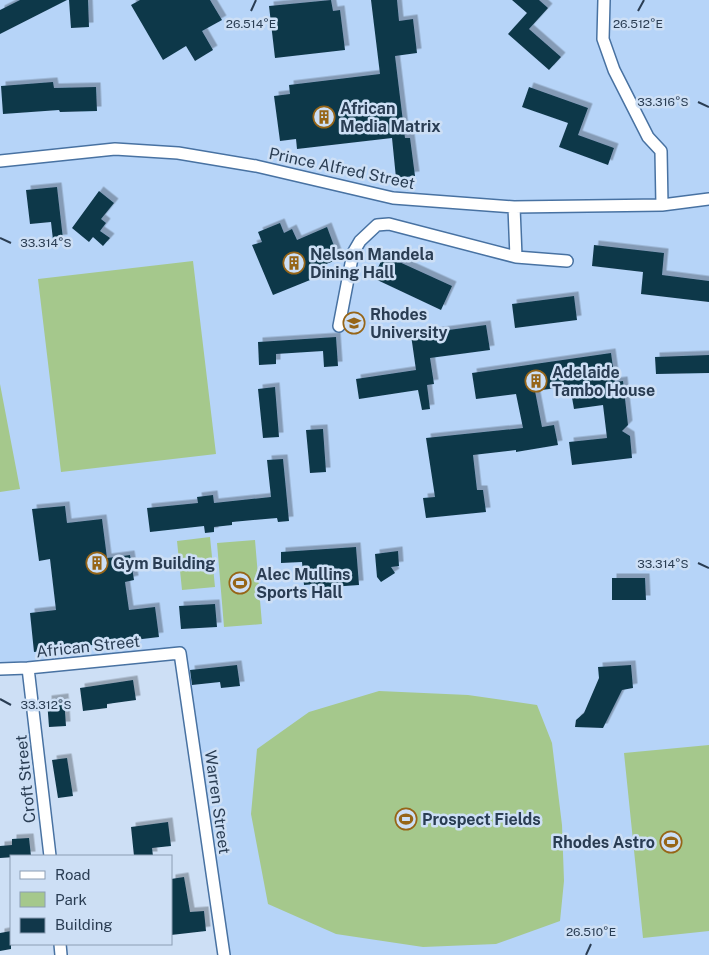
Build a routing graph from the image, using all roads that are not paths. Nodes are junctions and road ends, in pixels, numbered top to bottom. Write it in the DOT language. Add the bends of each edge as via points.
graph roads {
  1 [pos="604,0"];
  2 [pos="0,161"];
  3 [pos="709,199"];
  4 [pos="662,205"];
  5 [pos="514,207"];
  6 [pos="516,257"];
  7 [pos="567,261"];
  8 [pos="340,326"];
  9 [pos="180,653"];
  10 [pos="28,668"];
  11 [pos="0,670"];
  12 [pos="50,855"];
  13 [pos="224,955"];
  1 -- 4 [label="street" via="603,39 614,70 648,137 661,151"];
  2 -- 5 [label="street, Prince Alfred Street" via="115,149 178,153 256,166 393,198"];
  3 -- 4 [label="street, Prince Alfred Street"];
  4 -- 5 [label="street, Prince Alfred Street"];
  5 -- 6 [label="street"];
  6 -- 7 [label="street"];
  6 -- 8 [label="street" via="389,224 376,225 360,241 354,253"];
  9 -- 10 [label="street, African Street"];
  9 -- 13 [label="street, Warren Street"];
  10 -- 11 [label="street, African Street"];
  10 -- 12 [label="street, Croft Street"];
}
